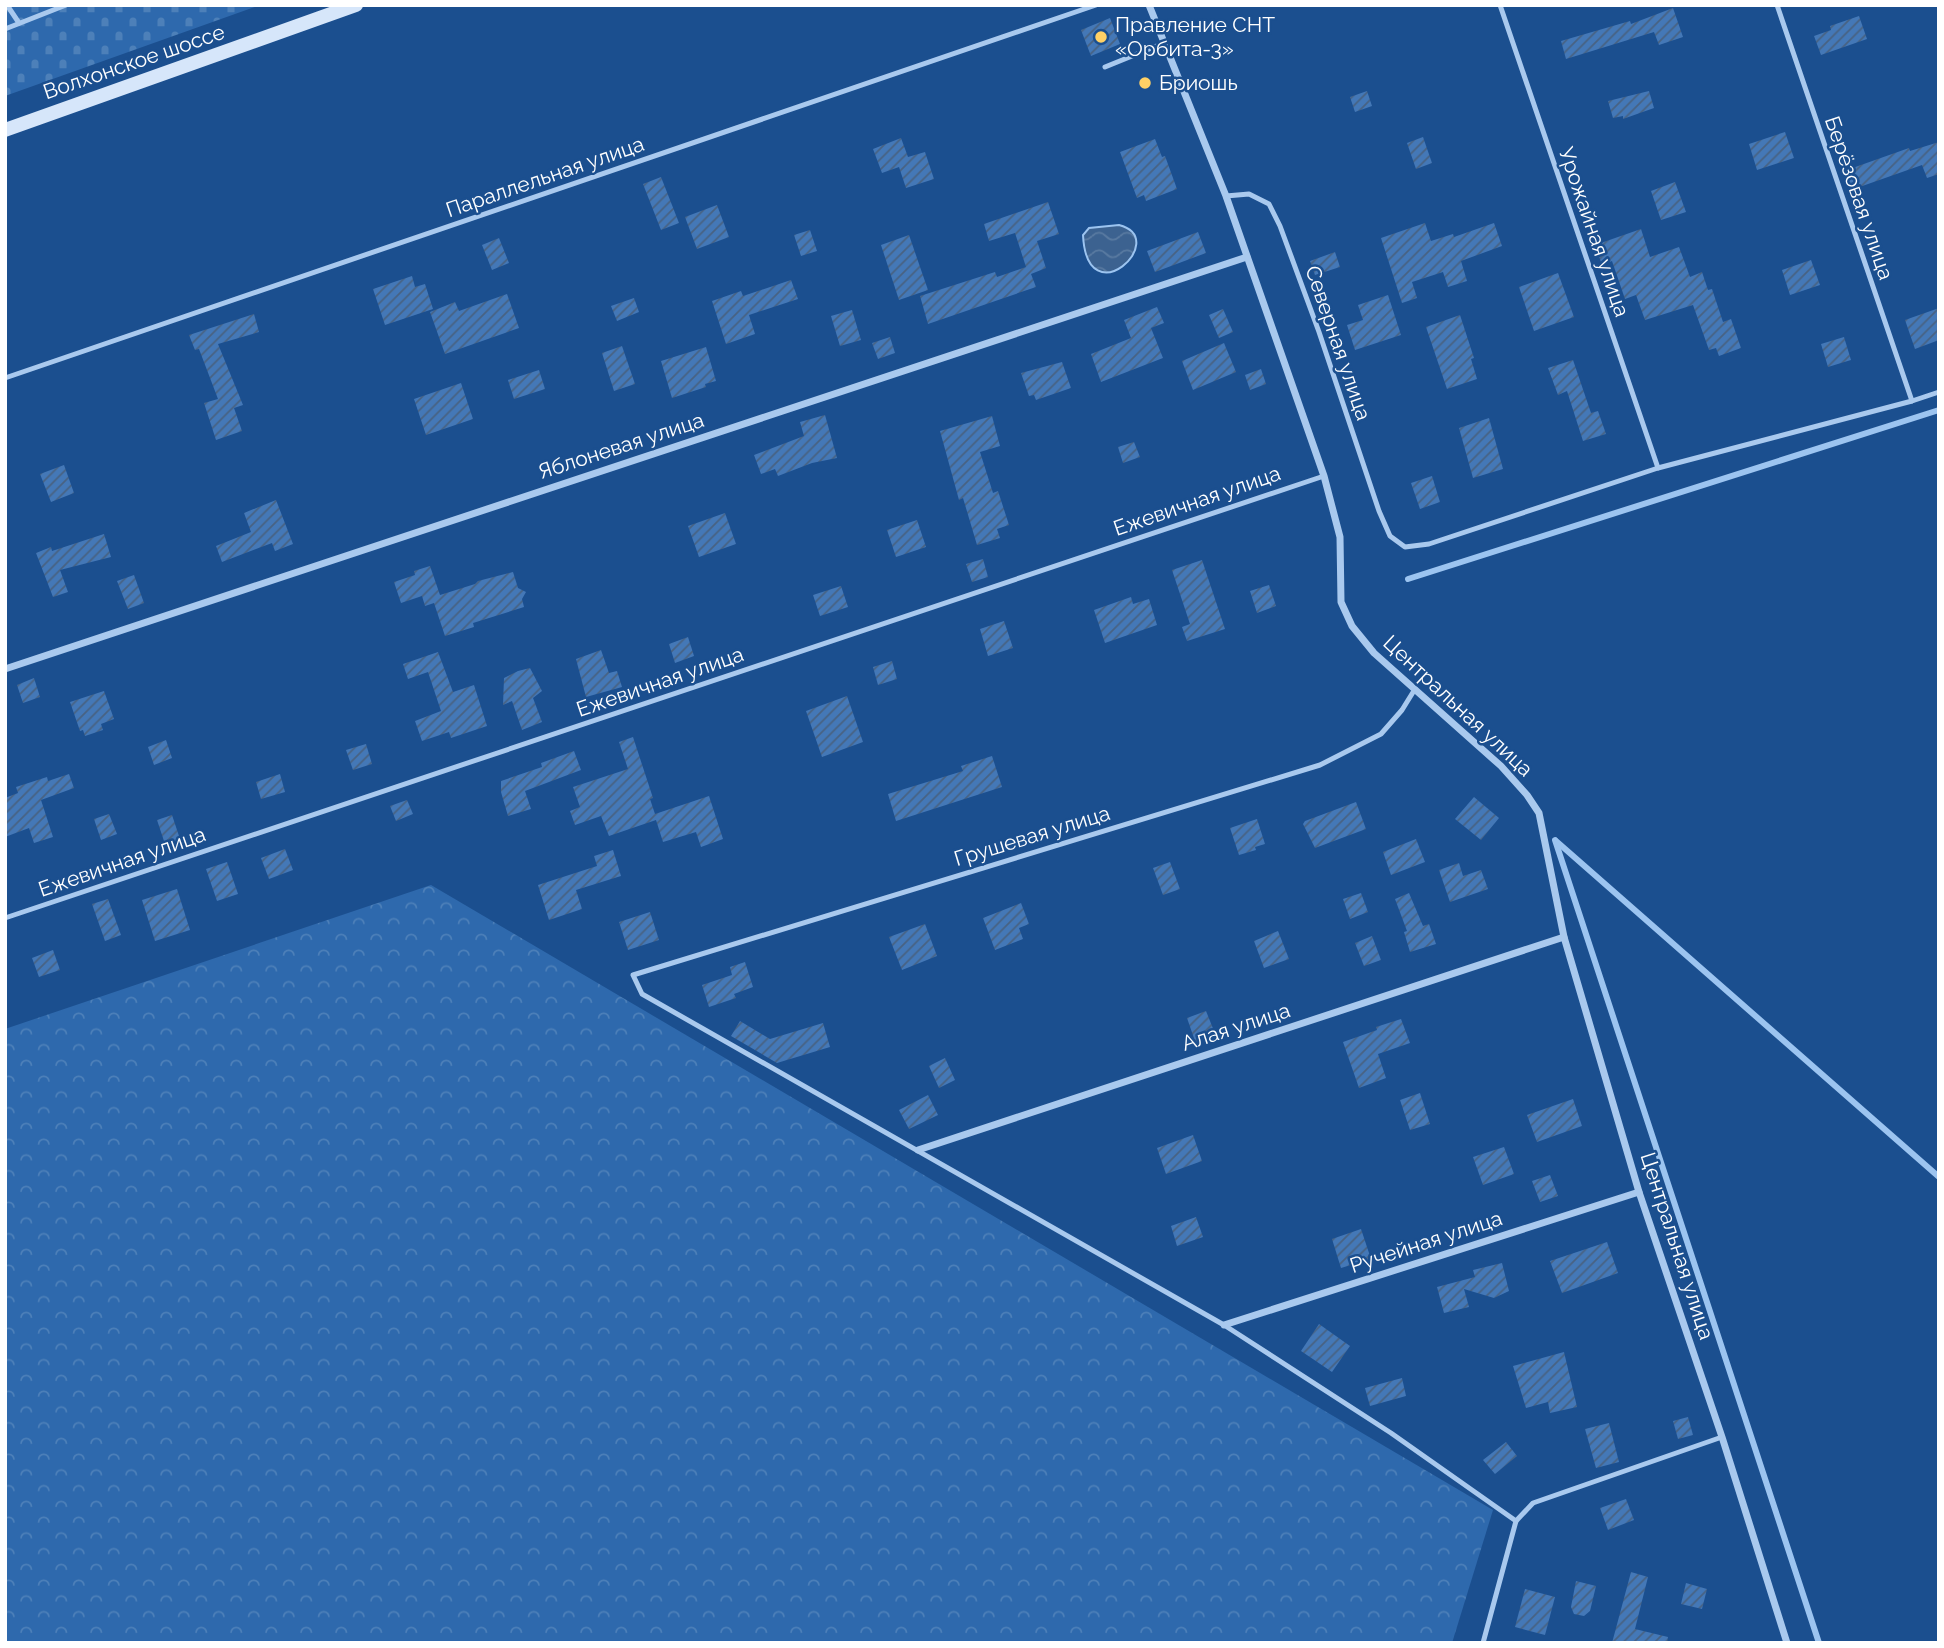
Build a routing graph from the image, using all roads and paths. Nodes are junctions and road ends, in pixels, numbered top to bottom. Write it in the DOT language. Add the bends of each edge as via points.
graph roads {
  1 [pos="7,5"];
  2 [pos="66,5"];
  3 [pos="356,5"];
  4 [pos="1096,5"];
  5 [pos="1149,5"];
  6 [pos="1500,5"];
  7 [pos="1777,5"];
  8 [pos="19,23"];
  9 [pos="5,29"];
  10 [pos="1164,43"];
  11 [pos="1105,67"];
  12 [pos="5,130"];
  13 [pos="1226,196"];
  14 [pos="1247,257"];
  15 [pos="5,378"];
  16 [pos="1939,392"];
  17 [pos="1912,401"];
  18 [pos="1658,468"];
  19 [pos="1324,475"];
  20 [pos="5,669"];
  21 [pos="1415,689"];
  22 [pos="5,918"];
  23 [pos="1564,937"];
  24 [pos="918,1150"];
  25 [pos="1639,1192"];
  26 [pos="1224,1325"];
  27 [pos="1722,1437"];
  28 [pos="1516,1521"];
  29 [pos="1483,1643"];
  30 [pos="1787,1643"];
  1 -- 8 [label="lane"];
  2 -- 8 [label="lane"];
  3 -- 12 [label="main road, Волхонское шоссе"];
  4 -- 15 [label="lane, Параллельная улица"];
  5 -- 10 [label="street, Центральная улица"];
  6 -- 18 [label="lane, Урожайная улица"];
  7 -- 17 [label="lane, Берёзовая улица"];
  8 -- 9 [label="lane"];
  10 -- 11 [label="lane"];
  10 -- 13 [label="street, Центральная улица"];
  13 -- 14 [label="street, Центральная улица"];
  13 -- 18 [label="lane, Северная улица" via="1249,194 1269,204 1319,332 1379,511 1390,536 1405,547 1429,544"];
  14 -- 19 [label="street, Центральная улица"];
  14 -- 20 [label="street, Яблоневая улица"];
  16 -- 17 [label="lane"];
  17 -- 18 [label="lane"];
  19 -- 21 [label="street, Центральная улица" via="1340,537 1341,602 1367,644"];
  19 -- 22 [label="lane, Ежевичная улица"];
  21 -- 23 [label="street, Центральная улица" via="1501,765 1539,813"];
  21 -- 24 [label="lane, Грушевая улица" via="1381,734 1320,765 633,975 642,994"];
  23 -- 24 [label="street, Алая улица"];
  23 -- 25 [label="street, Центральная улица"];
  24 -- 26 [label="lane"];
  25 -- 26 [label="street, Ручейная улица"];
  25 -- 27 [label="street, Центральная улица"];
  26 -- 28 [label="lane"];
  27 -- 28 [label="lane" via="1533,1503"];
  27 -- 30 [label="street, Центральная улица"];
  28 -- 29 [label="lane"];
}
